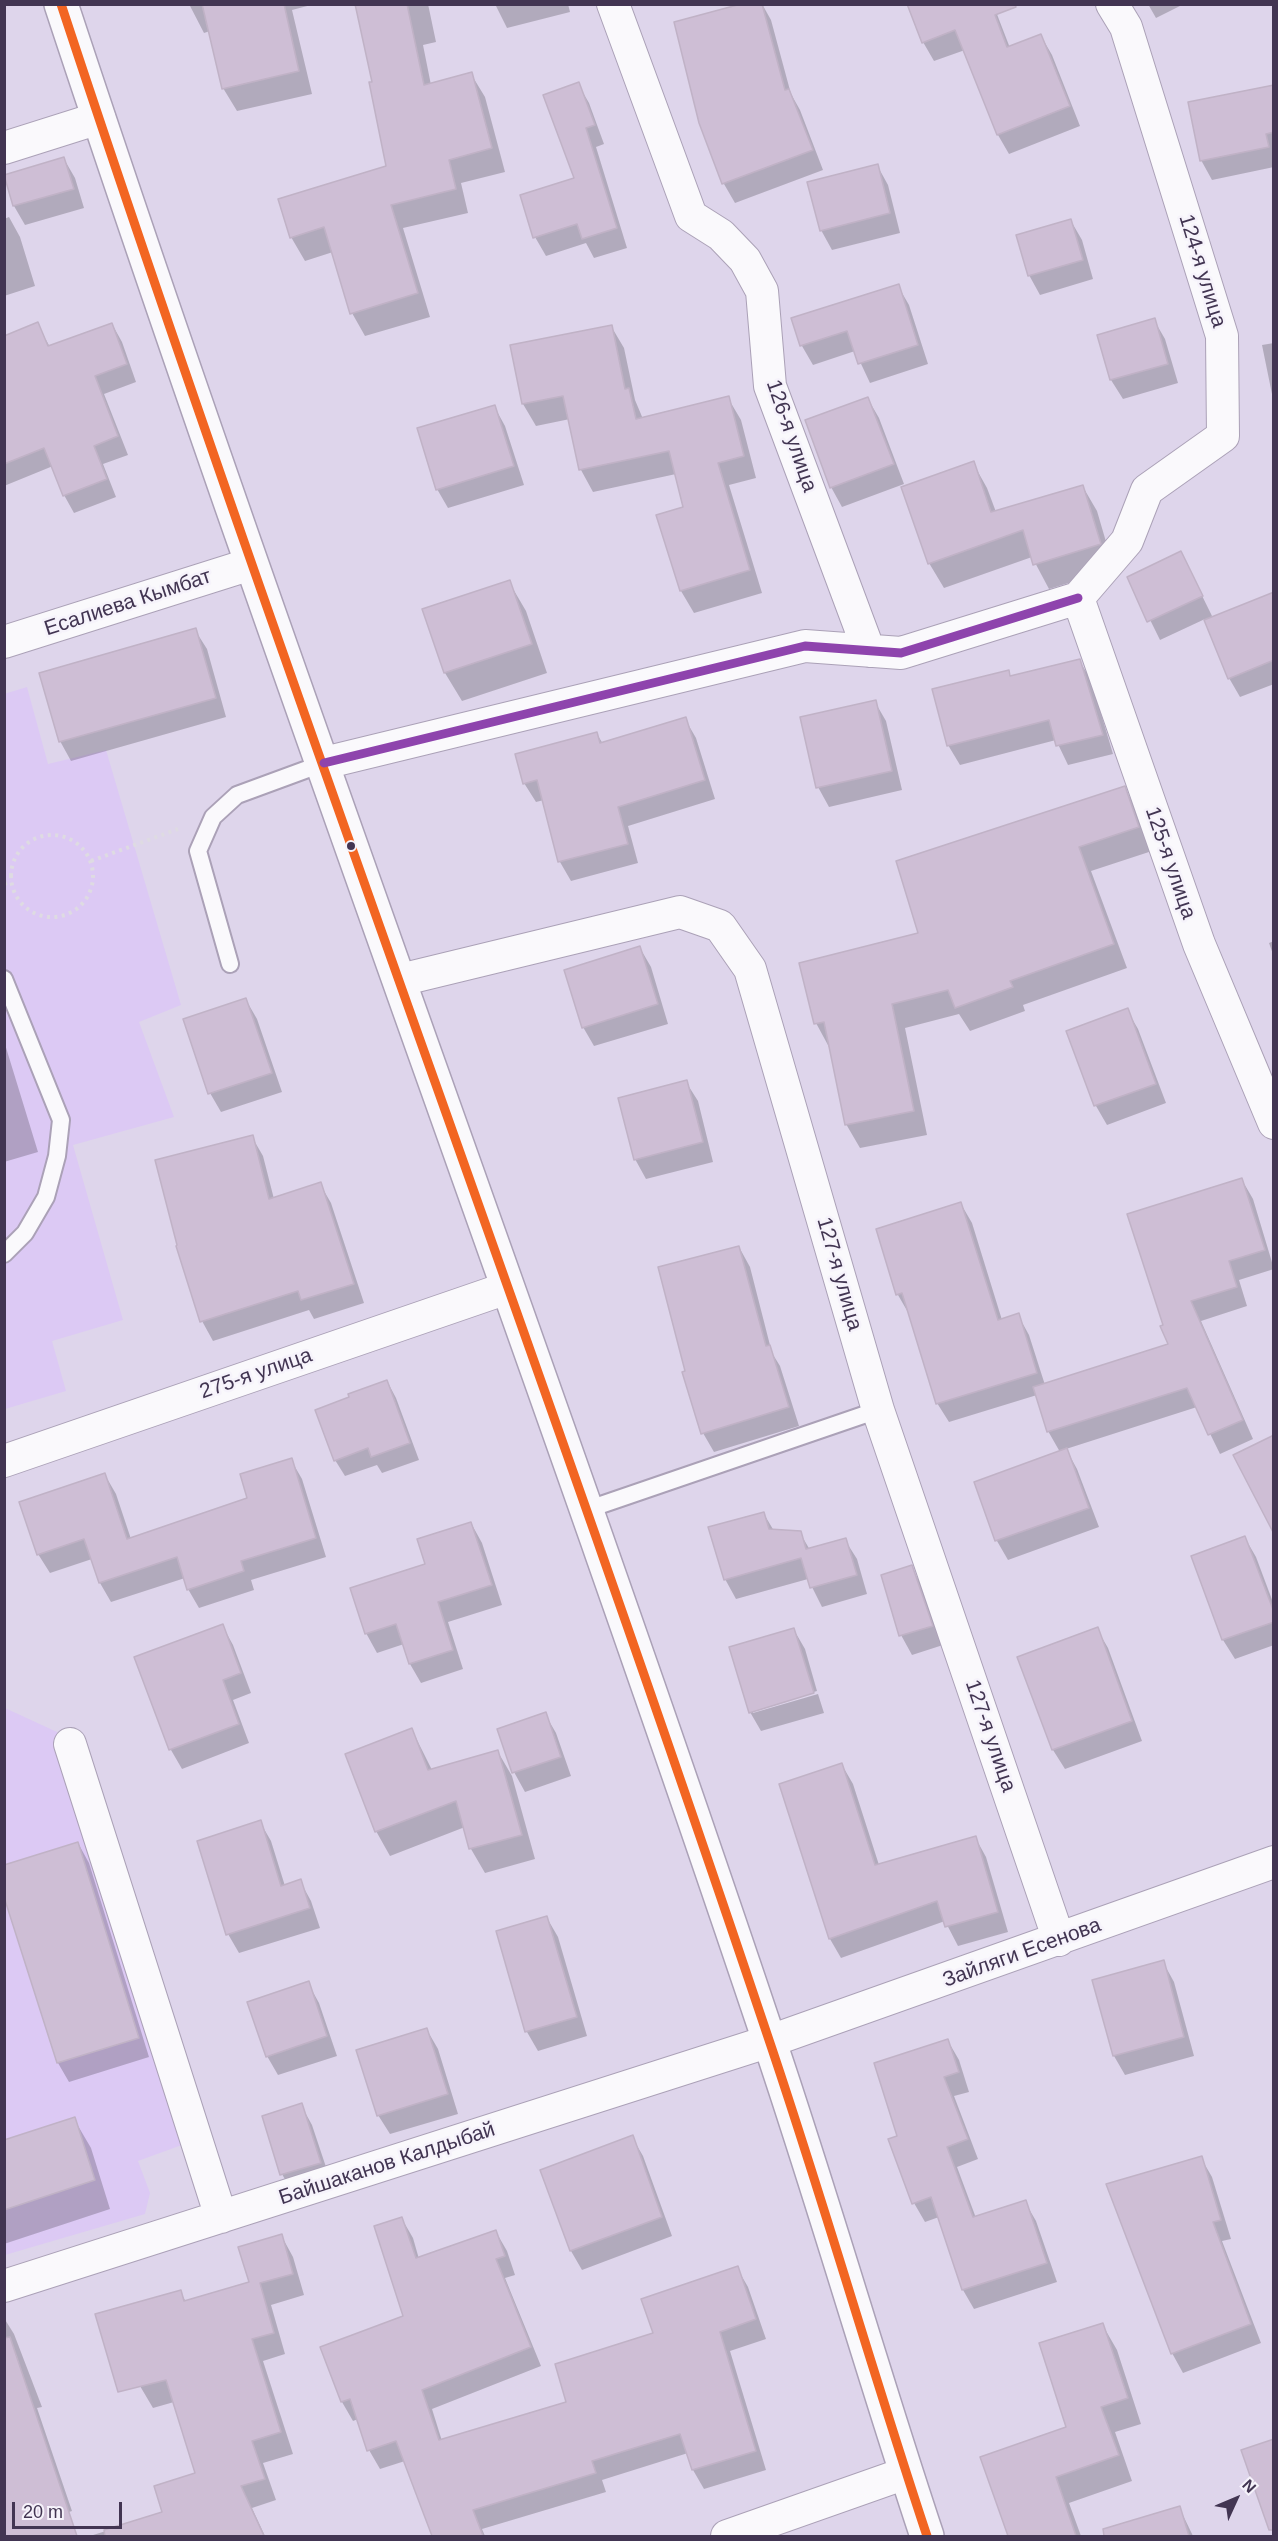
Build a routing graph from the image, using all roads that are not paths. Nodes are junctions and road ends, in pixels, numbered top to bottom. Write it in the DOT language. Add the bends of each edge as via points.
graph roads {
  1 [pos="62,4"];
  2 [pos="613,4"];
  3 [pos="1112,4"];
  4 [pos="99,118"];
  5 [pos="4,148"];
  6 [pos="251,564"];
  7 [pos="1078,598"];
  8 [pos="4,642"];
  9 [pos="869,651"];
  10 [pos="324,763"];
  11 [pos="230,964"];
  12 [pos="4,979"];
  13 [pos="400,980"];
  14 [pos="1274,1124"];
  15 [pos="4,1254"];
  16 [pos="507,1288"];
  17 [pos="878,1410"];
  18 [pos="4,1461"];
  19 [pos="586,1510"];
  20 [pos="70,1744"];
  21 [pos="1274,1862"];
  22 [pos="1059,1940"];
  23 [pos="770,2041"];
  24 [pos="221,2217"];
  25 [pos="4,2286"];
  26 [pos="906,2473"];
  27 [pos="727,2536"];
  28 [pos="927,2536"];
  1 -- 4 [label="street"];
  2 -- 9 [label="street, 126-я улица" via="691,216 721,235 745,260 762,291 770,386"];
  3 -- 7 [label="street, 124-я улица" via="1126,27 1222,336 1223,436 1148,490 1127,541"];
  4 -- 5 [label="street"];
  4 -- 6 [label="street"];
  6 -- 8 [label="street, Есалиева Кымбат"];
  6 -- 10 [label="street"];
  7 -- 9 [label="street" via="901,653"];
  7 -- 14 [label="street, 125-я улица" via="1199,944"];
  9 -- 10 [label="street" via="805,646"];
  10 -- 11 [label="lane" via="237,795 213,817 198,851"];
  10 -- 13 [label="street"];
  12 -- 15 [label="lane" via="61,1120 46,1197 25,1233"];
  13 -- 16 [label="street"];
  13 -- 17 [label="street, 127-я улица" via="680,912 720,926 750,969"];
  16 -- 18 [label="street, 275-я улица"];
  16 -- 19 [label="street"];
  17 -- 19 [label="lane"];
  17 -- 22 [label="street, 127-я улица"];
  19 -- 23 [label="street"];
  20 -- 24 [label="street"];
  21 -- 22 [label="street, Зайляги Есенова"];
  22 -- 23 [label="street, Зайляги Есенова"];
  23 -- 24 [label="street, Байшаканов Калдыбай"];
  23 -- 26 [label="street"];
  24 -- 25 [label="street, Байшаканов Калдыбай"];
  26 -- 27 [label="street"];
  26 -- 28 [label="street"];
}
